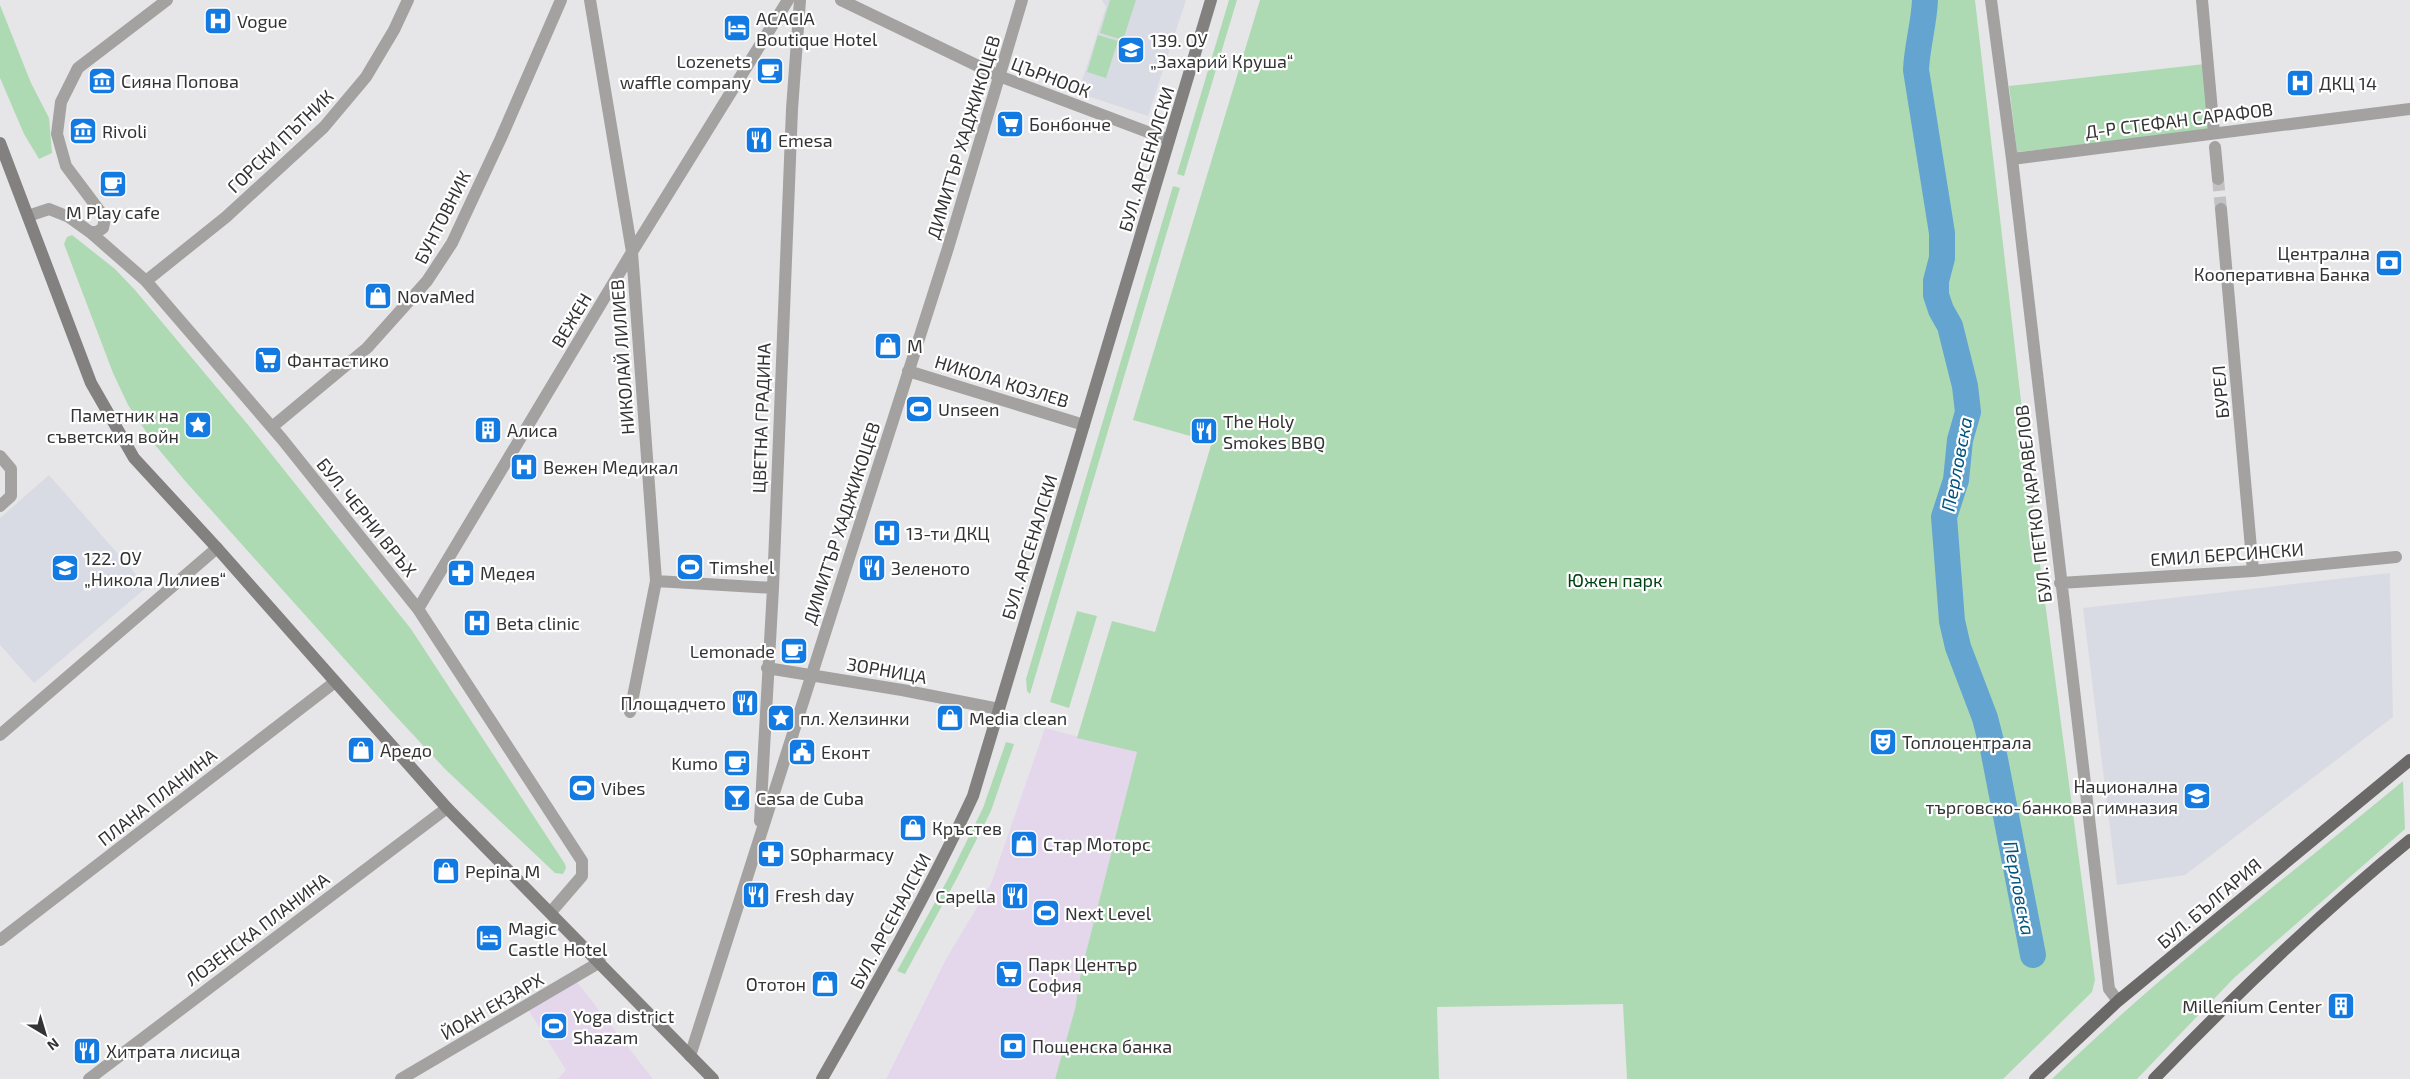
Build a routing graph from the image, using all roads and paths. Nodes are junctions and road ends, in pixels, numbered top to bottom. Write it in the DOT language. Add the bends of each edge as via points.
graph roads {
  1 [pos="167,0"];
  2 [pos="408,0"];
  3 [pos="561,0"];
  4 [pos="590,0"];
  5 [pos="788,0"];
  6 [pos="800,0"];
  7 [pos="841,0"];
  8 [pos="1022,0"];
  9 [pos="1212,0"];
  10 [pos="1991,0"];
  11 [pos="2202,0"];
  12 [pos="999,76"];
  13 [pos="2410,109"];
  14 [pos="2214,133"];
  15 [pos="1169,140"];
  16 [pos="0,143"];
  17 [pos="2215,147"];
  18 [pos="2012,159"];
  19 [pos="2218,179"];
  20 [pos="2221,209"];
  21 [pos="28,216"];
  22 [pos="90,232"];
  23 [pos="632,252"];
  24 [pos="146,281"];
  25 [pos="908,371"];
  26 [pos="1084,425"];
  27 [pos="272,427"];
  28 [pos="0,456"];
  29 [pos="0,506"];
  30 [pos="217,548"];
  31 [pos="2396,557"];
  32 [pos="2253,571"];
  33 [pos="656,581"];
  34 [pos="2060,582"];
  35 [pos="773,588"];
  36 [pos="418,609"];
  37 [pos="767,668"];
  38 [pos="811,675"];
  39 [pos="335,682"];
  40 [pos="999,709"];
  41 [pos="630,712"];
  42 [pos="0,735"];
  43 [pos="2410,760"];
  44 [pos="447,808"];
  45 [pos="759,838"];
  46 [pos="2410,840"];
  47 [pos="551,912"];
  48 [pos="0,940"];
  49 [pos="600,962"];
  50 [pos="2118,1001"];
  51 [pos="690,1056"];
  52 [pos="89,1079"];
  53 [pos="401,1079"];
  54 [pos="713,1079"];
  55 [pos="822,1079"];
  56 [pos="2035,1079"];
  57 [pos="2154,1079"];
  1 -- 22 [label="street" via="78,68 61,102 57,134 63,159 81,189 105,218 104,228"];
  2 -- 24 [label="street, ГОРСКИ ПЪТНИК" via="366,77 324,127 226,217"];
  3 -- 27 [label="street, БУНТОВНИК" via="452,243 427,282 367,348"];
  4 -- 23 [label="street, НИКОЛАЙ ЛИЛИЕВ"];
  5 -- 23 [label="street, ВЕЖЕН"];
  6 -- 35 [label="street, ЦВЕТНА ГРАДИНА" via="792,109"];
  7 -- 12 [label="street, ЦЪРНООК"];
  8 -- 12 [label="street, ДИМИТЪР ХАДЖИКОЦЕВ"];
  9 -- 15 [label="main road, БУЛ. АРСЕНАЛСКИ"];
  10 -- 18 [label="street, БУЛ. ПЕТКО КАРАВЕЛОВ"];
  11 -- 14 [label="street"];
  12 -- 15 [label="street, ЦЪРНООК"];
  12 -- 25 [label="street, ДИМИТЪР ХАДЖИКОЦЕВ"];
  13 -- 14 [label="street, Д-Р СТЕФАН САРАФОВ"];
  14 -- 18 [label="street, Д-Р СТЕФАН САРАФОВ"];
  15 -- 26 [label="main road, БУЛ. АРСЕНАЛСКИ"];
  16 -- 21 [label="main road"];
  17 -- 19 [label="street"];
  18 -- 34 [label="street, БУЛ. ПЕТКО КАРАВЕЛОВ"];
  20 -- 32 [label="street, БУРЕЛ"];
  21 -- 22 [label="street, БУЛ. ЧЕРНИ ВРЪХ" via="49,209 69,217"];
  21 -- 30 [label="main road" via="91,383 112,423 134,458"];
  22 -- 24 [label="street, БУЛ. ЧЕРНИ ВРЪХ"];
  23 -- 33 [label="street, НИКОЛАЙ ЛИЛИЕВ"];
  23 -- 36 [label="street, ВЕЖЕН"];
  24 -- 27 [label="street, БУЛ. ЧЕРНИ ВРЪХ"];
  25 -- 26 [label="street, НИКОЛА КОЗЛЕВ"];
  25 -- 38 [label="street, ДИМИТЪР ХАДЖИКОЦЕВ"];
  26 -- 40 [label="main road, БУЛ. АРСЕНАЛСКИ"];
  27 -- 36 [label="street, БУЛ. ЧЕРНИ ВРЪХ"];
  28 -- 29 [label="street" via="11,469 11,496"];
  30 -- 39 [label="main road"];
  30 -- 42 [label="street"];
  31 -- 32 [label="street, ЕМИЛ БЕРСИНСКИ"];
  32 -- 34 [label="street, ЕМИЛ БЕРСИНСКИ"];
  33 -- 35 [label="street"];
  33 -- 41 [label="street, НИКОЛАЙ ЛИЛИЕВ"];
  34 -- 50 [label="street, БУЛ. ПЕТКО КАРАВЕЛОВ" via="2109,989"];
  35 -- 37 [label="street, ЦВЕТНА ГРАДИНА"];
  36 -- 47 [label="street, БУЛ. ЧЕРНИ ВРЪХ" via="582,861 582,876"];
  37 -- 38 [label="street, ЗОРНИЦА"];
  37 -- 45 [label="street, ЦВЕТНА ГРАДИНА"];
  38 -- 40 [label="street, ЗОРНИЦА"];
  38 -- 45 [label="street, ДИМИТЪР ХАДЖИКОЦЕВ"];
  39 -- 44 [label="main road"];
  39 -- 48 [label="street, ПЛАНА ПЛАНИНА"];
  40 -- 55 [label="main road, БУЛ. АРСЕНАЛСКИ" via="973,796 944,858"];
  43 -- 50 [label="main road, БУЛ. БЪЛГАРИЯ"];
  44 -- 47 [label="main road"];
  44 -- 52 [label="street, ЛОЗЕНСКА ПЛАНИНА"];
  45 -- 51 [label="street, ДИМИТЪР ХАДЖИКОЦЕВ"];
  46 -- 57 [label="main road" via="2269,962"];
  47 -- 49 [label="main road"];
  49 -- 51 [label="main road"];
  49 -- 53 [label="street, ЙОАН ЕКЗАРХ"];
  50 -- 56 [label="main road, БУЛ. БЪЛГАРИЯ"];
  51 -- 54 [label="main road"];
}
